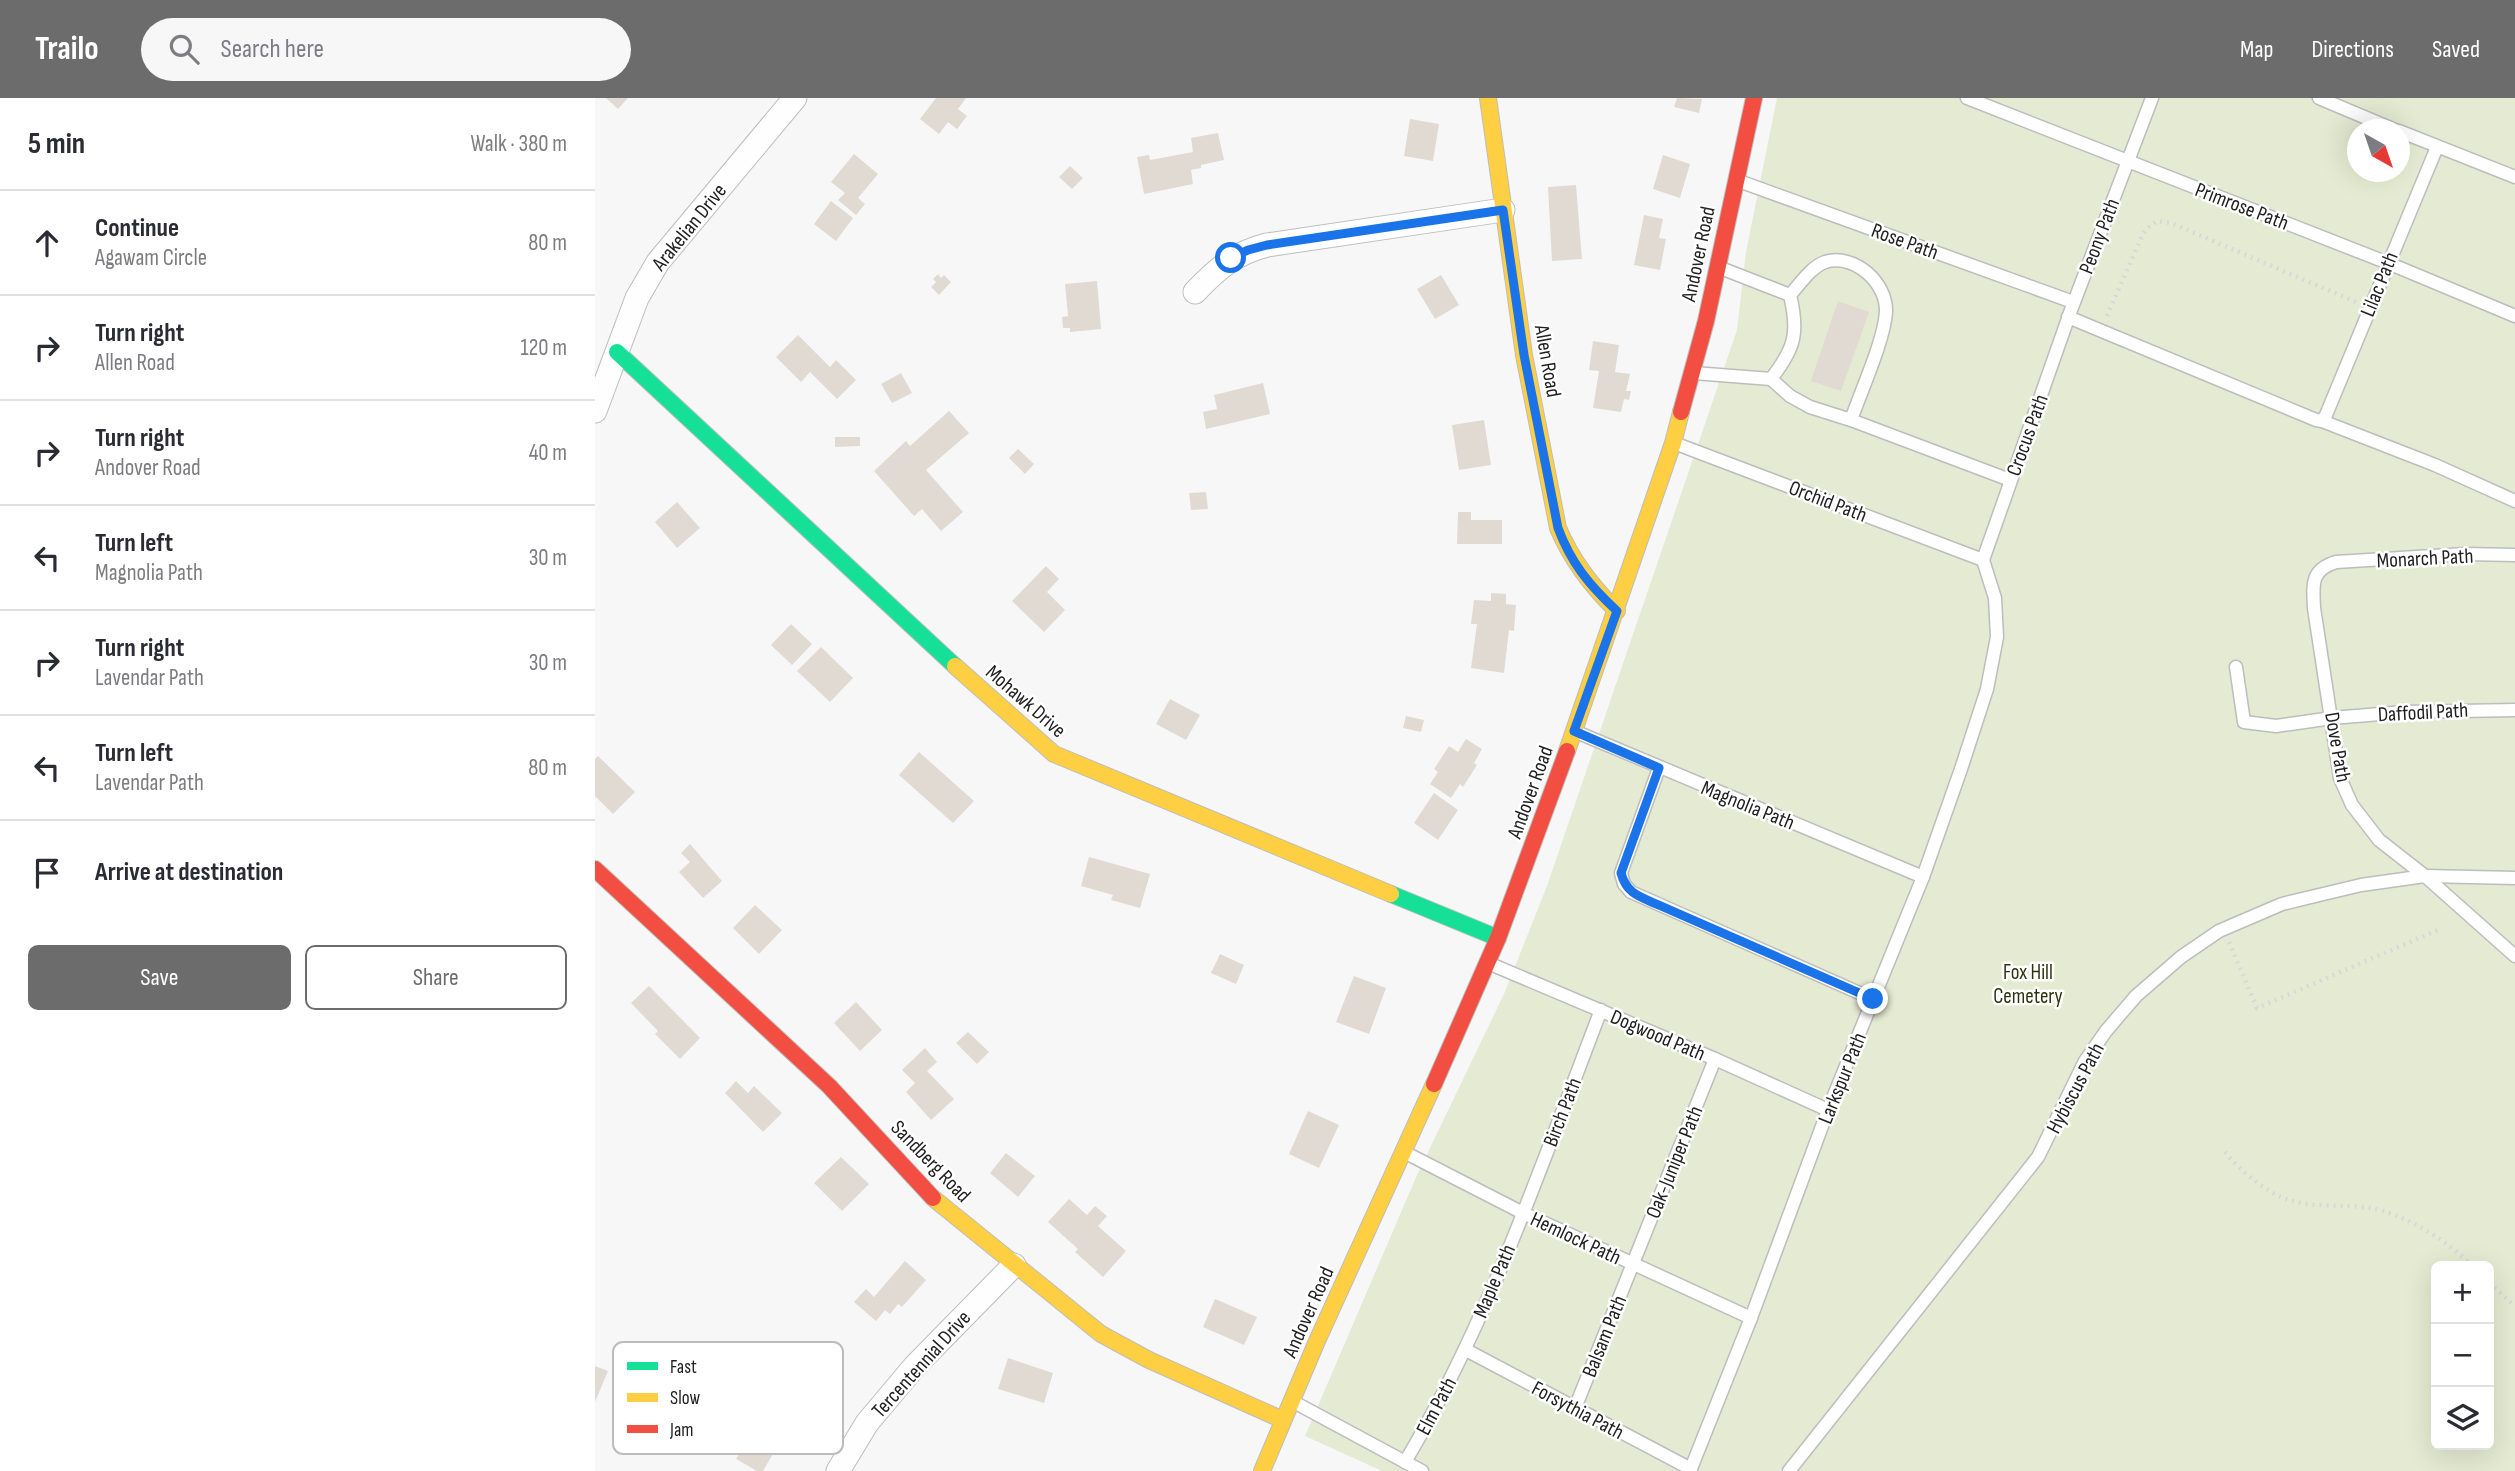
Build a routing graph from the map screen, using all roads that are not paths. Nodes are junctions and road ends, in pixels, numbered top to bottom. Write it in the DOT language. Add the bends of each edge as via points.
graph roads {
  1 [pos="795,98"];
  2 [pos="1488,98"];
  3 [pos="1754,98"];
  4 [pos="1967,98"];
  5 [pos="2152,98"];
  6 [pos="2319,98"];
  7 [pos="2370,119"];
  8 [pos="2410,136"];
  9 [pos="2437,147"];
  10 [pos="2128,161"];
  11 [pos="2515,177"];
  12 [pos="1736,180"];
  13 [pos="1503,210"];
  14 [pos="2388,263"];
  15 [pos="1718,266"];
  16 [pos="1195,292"];
  17 [pos="1790,295"];
  18 [pos="2071,310"];
  19 [pos="2515,316"];
  20 [pos="617,352"];
  21 [pos="1692,373"];
  22 [pos="1771,379"];
  23 [pos="595,411"];
  24 [pos="1851,420"];
  25 [pos="2322,421"];
  26 [pos="1673,443"];
  27 [pos="2010,480"];
  28 [pos="2515,501"];
  29 [pos="2515,555"];
  30 [pos="1983,560"];
  31 [pos="2336,562"];
  32 [pos="1617,611"];
  33 [pos="2236,667"];
  34 [pos="2515,710"];
  35 [pos="2332,718"];
  36 [pos="1574,731"];
  37 [pos="1659,768"];
  38 [pos="595,869"];
  39 [pos="2425,876"];
  40 [pos="1923,877"];
  41 [pos="2515,878"];
  42 [pos="1498,938"];
  43 [pos="2515,956"];
  44 [pos="1487,962"];
  45 [pos="1873,999"];
  46 [pos="1601,1010"];
  47 [pos="1715,1059"];
  48 [pos="1828,1110"];
  49 [pos="1403,1151"];
  50 [pos="1523,1213"];
  51 [pos="1014,1265"];
  52 [pos="1633,1265"];
  53 [pos="1751,1318"];
  54 [pos="1466,1350"];
  55 [pos="1292,1401"];
  56 [pos="1574,1408"];
  57 [pos="1283,1420"];
  58 [pos="1405,1462"];
  59 [pos="1690,1470"];
  60 [pos="838,1471"];
  61 [pos="1262,1471"];
  62 [pos="1422,1471"];
  63 [pos="1789,1471"];
  1 -- 20 [label="street, Arakelian Drive" via="658,262"];
  2 -- 13 [label="street, Allen Road"];
  3 -- 12 [label="street, Andover Road"];
  4 -- 10 [label="lane, Primrose Path"];
  5 -- 10 [label="lane, Peony Path"];
  6 -- 7 [label="lane"];
  8 -- 9 [label="lane"];
  9 -- 11 [label="lane"];
  9 -- 14 [label="lane, Lilac Path"];
  10 -- 14 [label="lane, Primrose Path"];
  10 -- 18 [label="lane, Peony Path"];
  12 -- 15 [label="street, Andover Road"];
  12 -- 18 [label="lane, Rose Path"];
  13 -- 16 [label="street" via="1248,250 1231,258"];
  13 -- 32 [label="street, Allen Road" via="1524,355 1558,528 1568,554 1592,588"];
  14 -- 19 [label="lane, Primrose Path"];
  14 -- 25 [label="lane, Lilac Path"];
  15 -- 17 [label="lane"];
  15 -- 21 [label="street, Andover Road"];
  17 -- 22 [label="lane" via="1795,316 1793,345"];
  17 -- 24 [label="lane" via="1813,269 1840,260 1854,262 1884,294 1881,336"];
  18 -- 25 [label="lane" via="2100,330"];
  18 -- 27 [label="lane, Crocus Path"];
  20 -- 23 [label="street, Arakelian Drive"];
  20 -- 42 [label="street, Mohawk Drive" via="1054,754"];
  21 -- 22 [label="lane"];
  21 -- 26 [label="street, Andover Road"];
  22 -- 24 [label="lane" via="1810,407"];
  24 -- 27 [label="lane"];
  25 -- 28 [label="lane"];
  26 -- 30 [label="lane, Orchid Path"];
  26 -- 32 [label="street, Andover Road"];
  27 -- 30 [label="lane, Crocus Path"];
  29 -- 31 [label="lane, Monarch Path"];
  30 -- 40 [label="lane, Larkspur Path" via="1995,598 1997,637 1961,769"];
  31 -- 35 [label="lane, Dove Path" via="2324,567 2313,584"];
  32 -- 36 [label="street, Andover Road"];
  33 -- 35 [label="lane, Daffodil Path" via="2244,722 2276,726"];
  34 -- 35 [label="lane, Daffodil Path"];
  35 -- 39 [label="lane, Dove Path" via="2340,778 2352,805 2379,840"];
  36 -- 37 [label="lane, Magnolia Path"];
  36 -- 42 [label="street, Andover Road"];
  37 -- 40 [label="lane, Magnolia Path"];
  37 -- 45 [label="lane" via="1621,873 1631,892"];
  38 -- 51 [label="street, Sandberg Road" via="829,1086 930,1196"];
  39 -- 41 [label="lane, Hybiscus Path"];
  39 -- 43 [label="lane, Dove Path"];
  39 -- 63 [label="lane, Hybiscus Path" via="2282,904 2223,929 2136,996 2085,1061 2038,1157"];
  40 -- 45 [label="lane, Larkspur Path"];
  42 -- 44 [label="street, Andover Road"];
  44 -- 46 [label="lane, Dogwood Path"];
  44 -- 49 [label="street, Andover Road"];
  45 -- 48 [label="lane, Larkspur Path"];
  46 -- 47 [label="lane, Dogwood Path"];
  46 -- 50 [label="lane, Birch Path"];
  47 -- 48 [label="lane, Dogwood Path"];
  47 -- 52 [label="lane, Oak-Juniper Path"];
  48 -- 53 [label="lane, Larkspur Path"];
  49 -- 50 [label="lane, Hemlock Path"];
  49 -- 55 [label="street, Andover Road"];
  50 -- 52 [label="lane, Hemlock Path"];
  50 -- 54 [label="lane, Maple Path"];
  51 -- 57 [label="street, Sandberg Road" via="1101,1334"];
  51 -- 60 [label="street, Tercentennial Drive" via="915,1366 867,1423"];
  52 -- 53 [label="lane, Hemlock Path"];
  52 -- 56 [label="lane, Balsam Path"];
  53 -- 59 [label="lane, Larkspur Path"];
  54 -- 56 [label="lane, Forsythia Path"];
  54 -- 58 [label="lane, Elm Path"];
  55 -- 57 [label="street, Andover Road"];
  55 -- 58 [label="lane"];
  56 -- 59 [label="lane, Forsythia Path"];
  57 -- 61 [label="street, Andover Road"];
  58 -- 62 [label="lane"];
}
